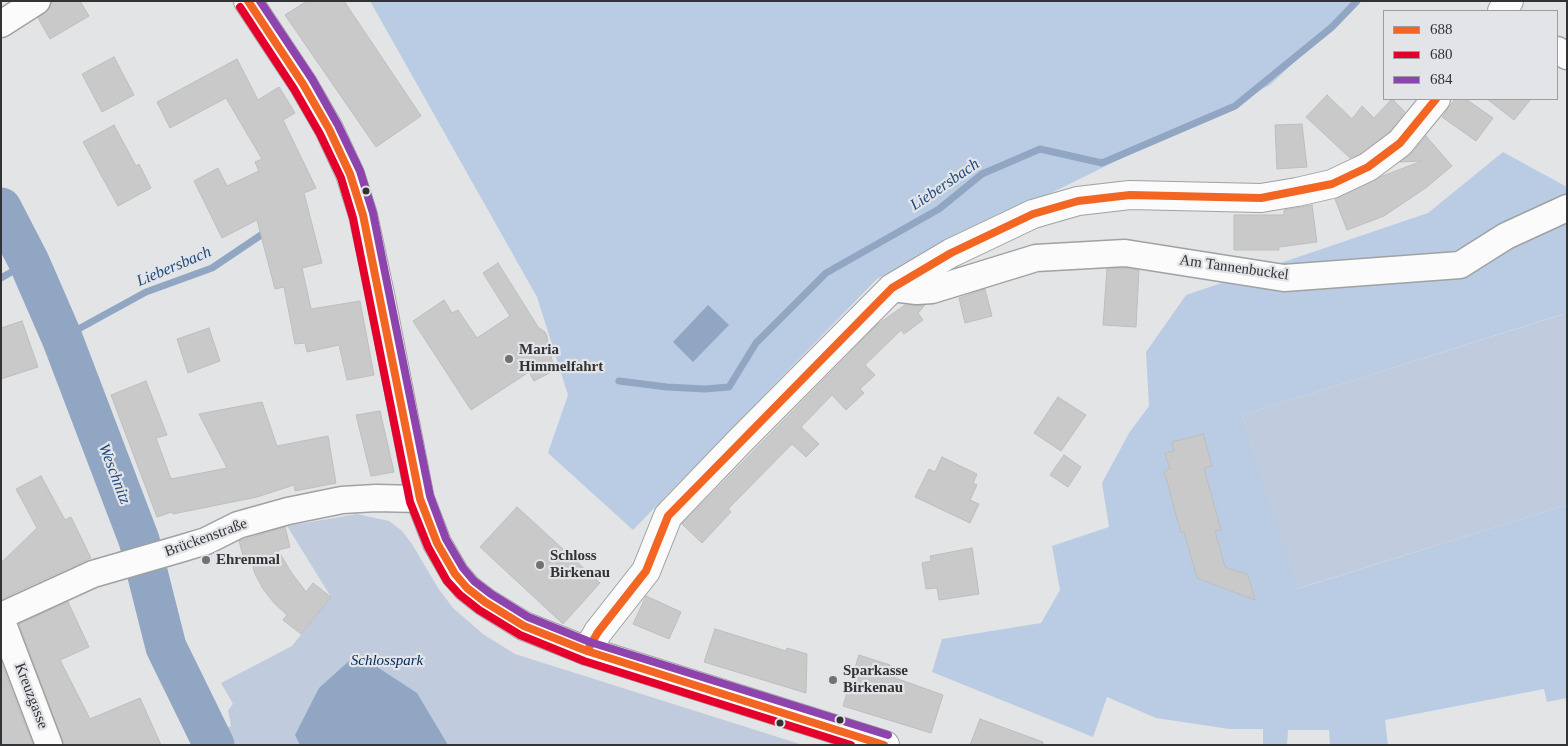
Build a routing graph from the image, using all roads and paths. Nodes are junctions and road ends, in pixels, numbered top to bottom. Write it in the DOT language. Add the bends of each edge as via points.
graph roads {
  1 [pos="37,1"];
  2 [pos="248,1"];
  3 [pos="1,24"];
  4 [pos="1435,100"];
  5 [pos="1567,208"];
  6 [pos="892,288"];
  7 [pos="420,499"];
  8 [pos="1,618"];
  9 [pos="587,652"];
  10 [pos="49,745"];
  11 [pos="885,745"];
  1 -- 3 [label="street"];
  2 -- 7 [label="street" via="303,84 350,174 382,299"];
  4 -- 6 [label="street" via="1400,143 1368,166 1332,184 1261,198 1130,195 1078,201 1033,214 950,253"];
  5 -- 6 [label="street, Am Tannenbuckel" via="1506,236 1460,264 1284,278 1125,253 1036,258 932,290"];
  6 -- 9 [label="street" via="668,516 646,571 598,632"];
  7 -- 8 [label="street, Brückenstraße" via="342,500 238,525 206,541 93,574"];
  7 -- 9 [label="street" via="437,543 467,588 524,626"];
  8 -- 10 [label="street, Kreuzgasse"];
  9 -- 11 [label="street"];
}
